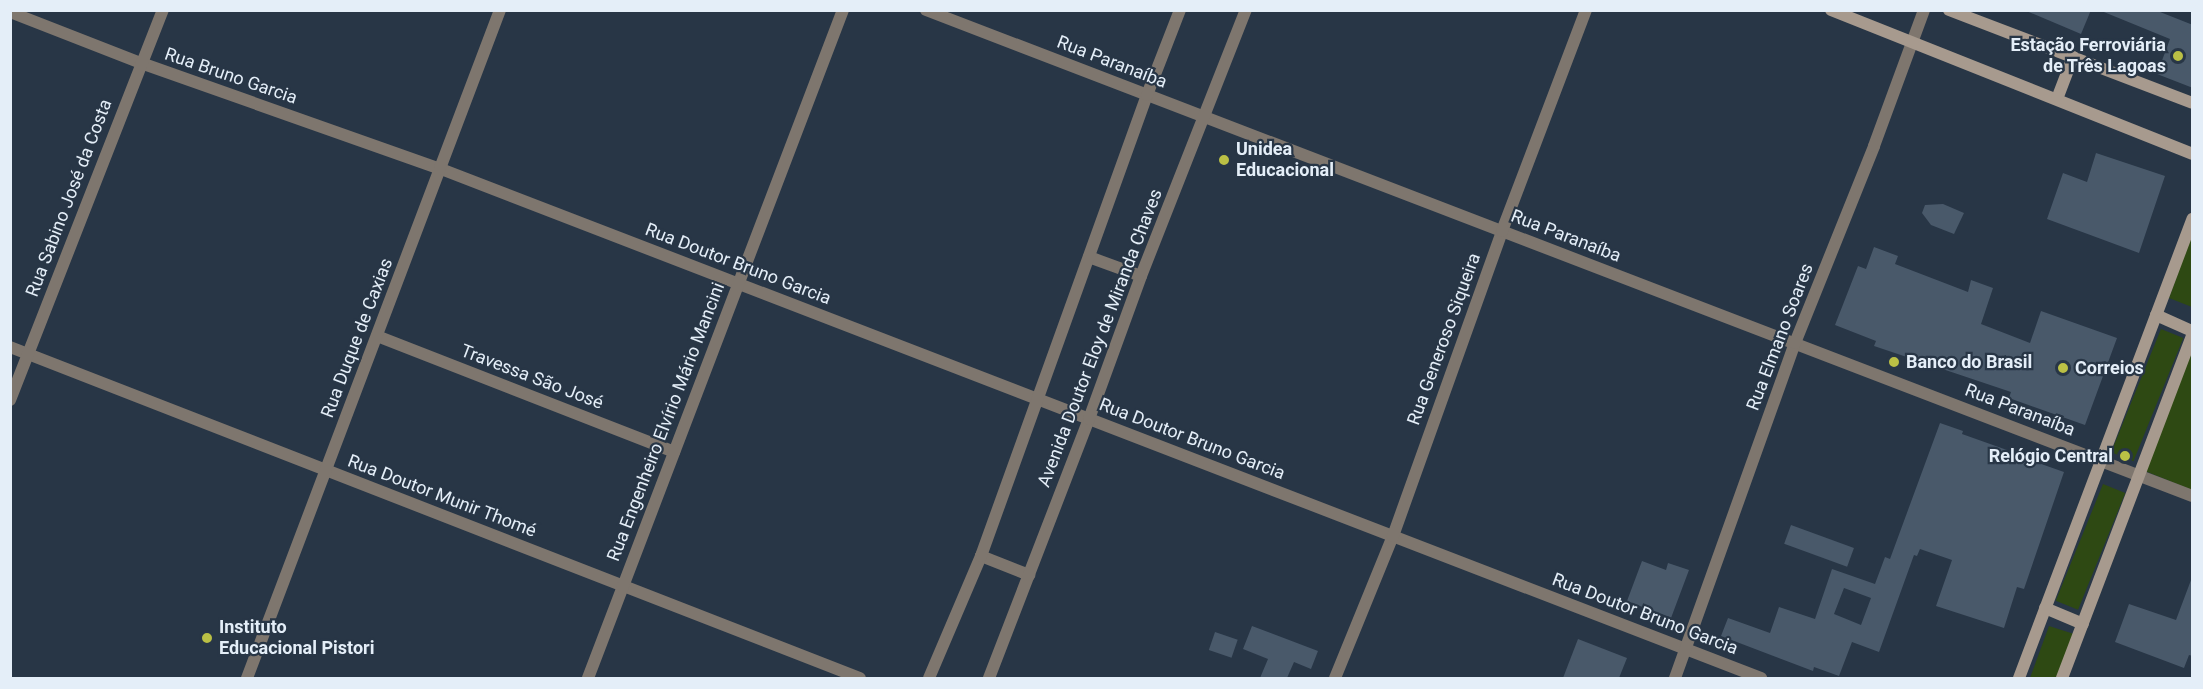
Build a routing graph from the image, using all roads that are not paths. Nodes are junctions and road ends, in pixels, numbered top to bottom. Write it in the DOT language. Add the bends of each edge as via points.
graph roads {
  1 [pos="163,10"];
  2 [pos="500,10"];
  3 [pos="843,10"];
  4 [pos="926,10"];
  5 [pos="1180,10"];
  6 [pos="1246,10"];
  7 [pos="1586,10"];
  8 [pos="1831,10"];
  9 [pos="1924,10"];
  10 [pos="1949,10"];
  11 [pos="10,12"];
  12 [pos="1912,42"];
  13 [pos="2073,57"];
  14 [pos="141,63"];
  15 [pos="1147,95"];
  16 [pos="2057,99"];
  17 [pos="2193,103"];
  18 [pos="1205,118"];
  19 [pos="2193,154"];
  20 [pos="441,169"];
  21 [pos="2193,219"];
  22 [pos="1502,231"];
  23 [pos="1089,257"];
  24 [pos="1141,276"];
  25 [pos="739,283"];
  26 [pos="2156,315"];
  27 [pos="2193,333"];
  28 [pos="377,336"];
  29 [pos="1795,344"];
  30 [pos="10,347"];
  31 [pos="28,354"];
  32 [pos="1038,399"];
  33 [pos="10,400"];
  34 [pos="1089,419"];
  35 [pos="674,452"];
  36 [pos="2101,461"];
  37 [pos="326,470"];
  38 [pos="2139,475"];
  39 [pos="2193,496"];
  40 [pos="1393,536"];
  41 [pos="981,556"];
  42 [pos="1029,575"];
  43 [pos="623,586"];
  44 [pos="2045,608"];
  45 [pos="2083,624"];
  46 [pos="1687,650"];
  47 [pos="247,678"];
  48 [pos="588,678"];
  49 [pos="860,678"];
  50 [pos="929,678"];
  51 [pos="989,678"];
  52 [pos="1335,678"];
  53 [pos="1675,678"];
  54 [pos="1761,678"];
  55 [pos="2019,678"];
  56 [pos="2062,678"];
  1 -- 14 [label="street, Rua Sabino José da Costa"];
  2 -- 20 [label="street, Rua Duque de Caxias"];
  3 -- 25 [label="street, Rua Engenheiro Elvírio Mário Mancini"];
  4 -- 15 [label="street, Rua Paranaíba"];
  5 -- 15 [label="street, Avenida Doutor Eloy de Miranda Chaves"];
  6 -- 18 [label="street, Avenida Doutor Eloy de Miranda Chaves"];
  7 -- 22 [label="street, Rua Generoso Siqueira"];
  8 -- 12 [label="main road"];
  9 -- 12 [label="street, Rua Elmano Soares"];
  10 -- 13 [label="main road"];
  11 -- 14 [label="street, Rua Bruno Garcia"];
  12 -- 16 [label="main road"];
  12 -- 29 [label="street, Rua Elmano Soares"];
  13 -- 16 [label="main road"];
  13 -- 17 [label="main road"];
  14 -- 20 [label="street, Rua Bruno Garcia"];
  14 -- 31 [label="street, Rua Sabino José da Costa"];
  15 -- 18 [label="street, Rua Paranaíba"];
  15 -- 23 [label="street, Avenida Doutor Eloy de Miranda Chaves"];
  16 -- 19 [label="main road"];
  18 -- 22 [label="street, Rua Paranaíba"];
  18 -- 24 [label="street, Avenida Doutor Eloy de Miranda Chaves"];
  20 -- 25 [label="street, Rua Doutor Bruno Garcia"];
  20 -- 28 [label="street, Rua Duque de Caxias"];
  21 -- 26 [label="main road"];
  22 -- 29 [label="street, Rua Paranaíba"];
  22 -- 40 [label="street, Rua Generoso Siqueira"];
  23 -- 24 [label="street"];
  23 -- 32 [label="street, Avenida Doutor Eloy de Miranda Chaves"];
  24 -- 34 [label="street, Avenida Doutor Eloy de Miranda Chaves"];
  25 -- 32 [label="street, Rua Doutor Bruno Garcia"];
  25 -- 35 [label="street, Rua Engenheiro Elvírio Mário Mancini"];
  26 -- 27 [label="main road"];
  26 -- 36 [label="main road"];
  27 -- 38 [label="main road"];
  28 -- 35 [label="street, Travessa São José"];
  28 -- 37 [label="street, Rua Duque de Caxias"];
  29 -- 36 [label="street, Rua Paranaíba"];
  29 -- 46 [label="street, Rua Elmano Soares"];
  30 -- 31 [label="street, Rua Doutor Munir Thomé"];
  31 -- 33 [label="street, Rua Sabino José da Costa"];
  31 -- 37 [label="street, Rua Doutor Munir Thomé"];
  32 -- 34 [label="street, Rua Doutor Bruno Garcia"];
  32 -- 41 [label="street, Avenida Doutor Eloy de Miranda Chaves"];
  34 -- 40 [label="street, Rua Doutor Bruno Garcia"];
  34 -- 42 [label="street, Avenida Doutor Eloy de Miranda Chaves"];
  35 -- 43 [label="street, Rua Engenheiro Elvírio Mário Mancini"];
  36 -- 38 [label="street, Rua Paranaíba"];
  36 -- 44 [label="main road"];
  37 -- 43 [label="street, Rua Doutor Munir Thomé"];
  37 -- 47 [label="street, Rua Duque de Caxias"];
  38 -- 39 [label="street, Rua Paranaíba"];
  38 -- 45 [label="main road"];
  40 -- 46 [label="street, Rua Doutor Bruno Garcia"];
  40 -- 52 [label="street, Rua Generoso Siqueira"];
  41 -- 42 [label="street"];
  41 -- 50 [label="street, Avenida Doutor Eloy de Miranda Chaves"];
  42 -- 51 [label="street, Avenida Doutor Eloy de Miranda Chaves"];
  43 -- 48 [label="street, Rua Engenheiro Elvírio Mário Mancini"];
  43 -- 49 [label="street, Rua Doutor Munir Thomé"];
  44 -- 45 [label="main road"];
  44 -- 55 [label="main road"];
  45 -- 56 [label="main road"];
  46 -- 53 [label="street, Rua Elmano Soares"];
  46 -- 54 [label="street, Rua Doutor Bruno Garcia"];
}
